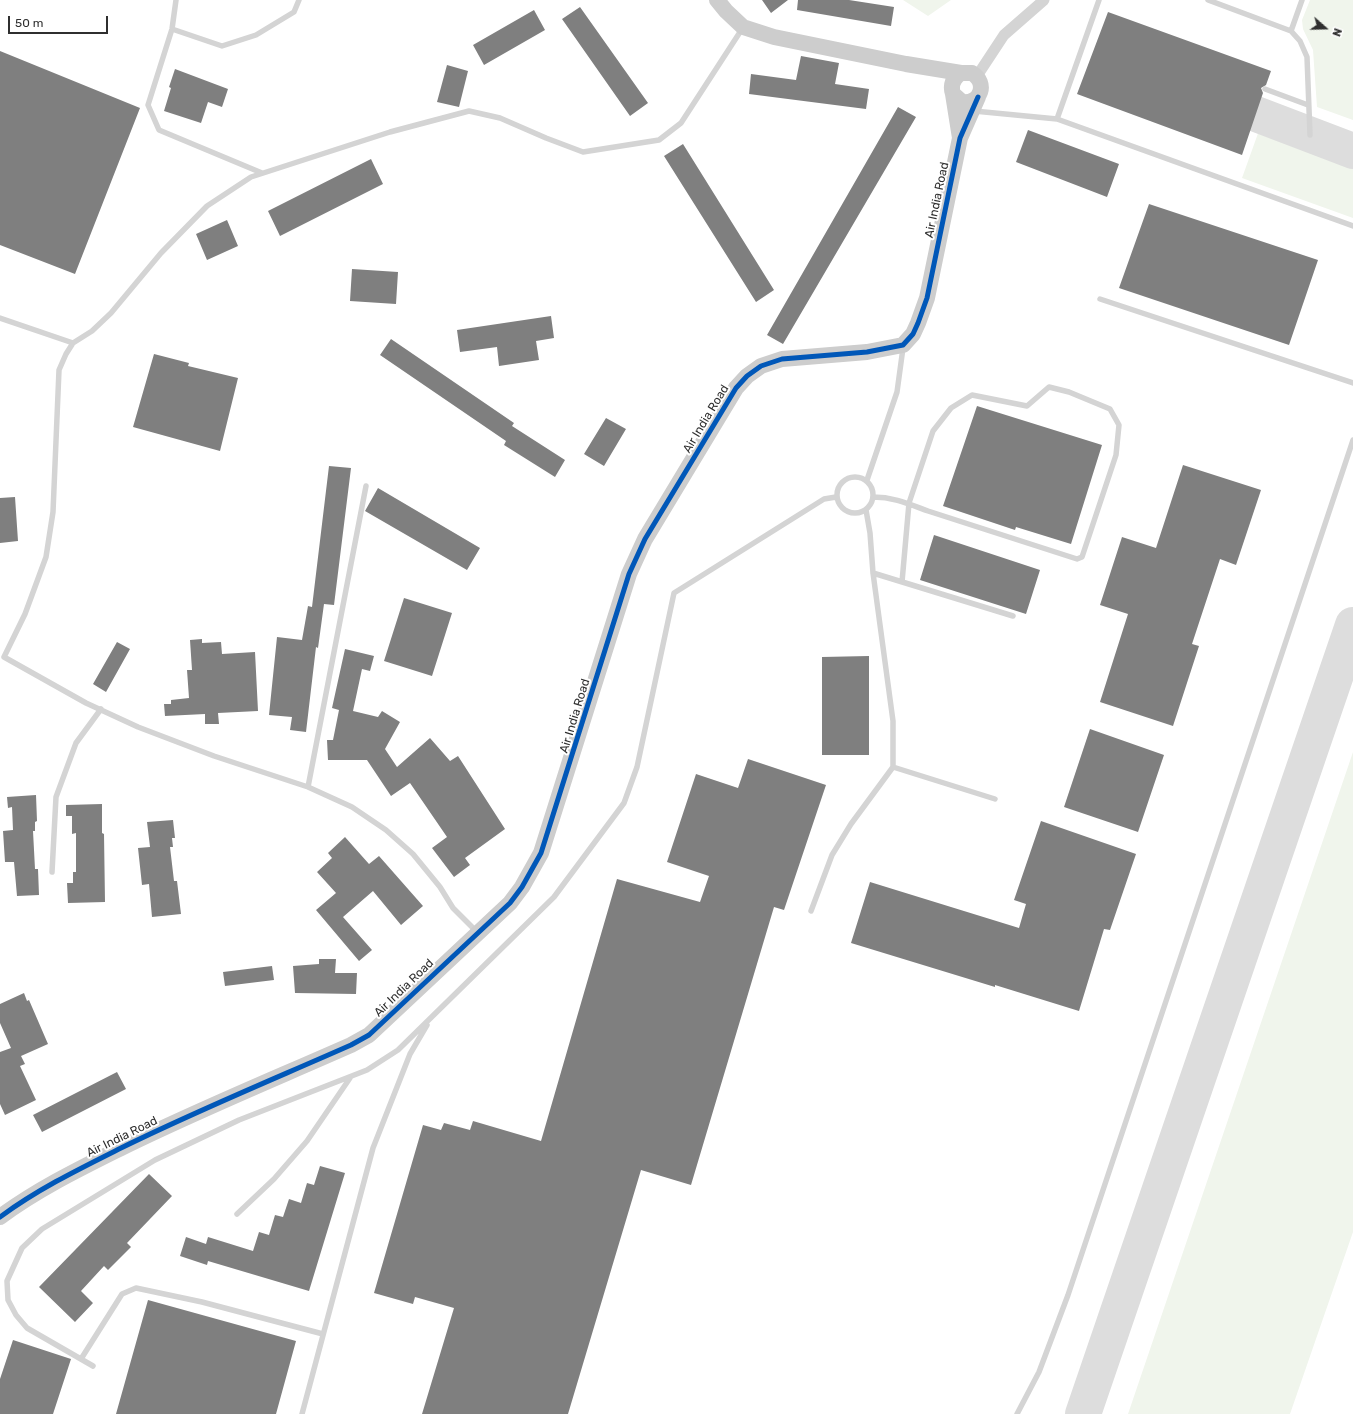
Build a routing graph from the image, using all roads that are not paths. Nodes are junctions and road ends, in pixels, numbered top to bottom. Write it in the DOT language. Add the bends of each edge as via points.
graph roads {
  1 [pos="176,0"];
  2 [pos="300,0"];
  3 [pos="717,0"];
  4 [pos="1044,0"];
  5 [pos="1099,0"];
  6 [pos="1208,0"];
  7 [pos="1302,0"];
  8 [pos="743,27"];
  9 [pos="172,29"];
  10 [pos="1291,31"];
  11 [pos="906,64"];
  12 [pos="961,73"];
  13 [pos="977,76"];
  14 [pos="1265,89"];
  15 [pos="952,91"];
  16 [pos="975,104"];
  17 [pos="1308,105"];
  18 [pos="1057,119"];
  19 [pos="1310,135"];
  20 [pos="960,138"];
  21 [pos="262,173"];
  22 [pos="1353,226"];
  23 [pos="1100,299"];
  24 [pos="0,318"];
  25 [pos="73,343"];
  26 [pos="903,345"];
  27 [pos="1353,383"];
  28 [pos="1353,440"];
  29 [pos="867,480"];
  30 [pos="366,486"];
  31 [pos="836,497"];
  32 [pos="873,497"];
  33 [pos="909,503"];
  34 [pos="866,510"];
  35 [pos="873,574"];
  36 [pos="902,582"];
  37 [pos="1012,616"];
  38 [pos="2,659"];
  39 [pos="101,709"];
  40 [pos="893,767"];
  41 [pos="308,787"];
  42 [pos="995,799"];
  43 [pos="52,872"];
  44 [pos="811,911"];
  45 [pos="477,932"];
  46 [pos="431,1018"];
  47 [pos="350,1077"];
  48 [pos="237,1214"];
  49 [pos="0,1217"];
  50 [pos="323,1334"];
  51 [pos="81,1359"];
  52 [pos="93,1366"];
  53 [pos="302,1414"];
  54 [pos="1017,1414"];
  1 -- 9 [label="lane"];
  2 -- 9 [label="lane" via="294,12 256,35 222,46"];
  3 -- 8 [label="street"];
  4 -- 13 [label="street" via="1004,35"];
  5 -- 18 [label="lane"];
  6 -- 10 [label="lane"];
  7 -- 10 [label="lane"];
  8 -- 11 [label="street" via="774,37"];
  8 -- 21 [label="lane" via="681,123 659,140 583,152 500,118 469,111 390,132"];
  9 -- 21 [label="lane" via="148,105 159,130"];
  10 -- 17 [label="lane" via="1300,41 1307,57"];
  11 -- 12 [label="street"];
  11 -- 15 [label="street"];
  12 -- 13 [label="street" via="972,73"];
  12 -- 15 [label="street" via="954,79"];
  13 -- 16 [label="street, Air India Road" via="981,84"];
  14 -- 17 [label="lane"];
  15 -- 16 [label="street" via="962,102"];
  15 -- 20 [label="street, Air India Road"];
  16 -- 18 [label="lane"];
  16 -- 20 [label="street, Air India Road"];
  17 -- 19 [label="lane"];
  18 -- 22 [label="lane"];
  20 -- 26 [label="street, Air India Road" via="927,298 918,323"];
  21 -- 25 [label="lane" via="251,177 207,206 161,253 111,313 92,331"];
  23 -- 27 [label="lane"];
  24 -- 25 [label="lane"];
  25 -- 38 [label="lane" via="59,370 53,512 46,557 25,614"];
  26 -- 29 [label="lane" via="896,392"];
  26 -- 45 [label="street, Air India Road" via="867,352 782,359 761,366 736,388 645,539 630,574 541,853 510,903"];
  28 -- 54 [label="lane" via="1068,1295 1039,1372"];
  29 -- 31 [label="lane" via="853,476 847,478 839,485"];
  29 -- 32 [label="lane" via="873,489"];
  30 -- 41 [label="lane"];
  31 -- 34 [label="lane" via="838,504 848,512 858,513"];
  31 -- 46 [label="lane" via="824,499 674,593 637,767 624,803 554,898"];
  32 -- 33 [label="lane" via="890,497"];
  32 -- 34 [label="lane"];
  33 -- 33 [label="lane" via="1077,559 1082,557 1116,455 1119,425 1110,409 1069,392 1049,387 1027,406 972,395 951,408 934,431"];
  33 -- 36 [label="lane"];
  34 -- 35 [label="lane"];
  35 -- 36 [label="lane"];
  35 -- 40 [label="lane" via="893,721"];
  36 -- 37 [label="lane"];
  38 -- 39 [label="lane"];
  39 -- 41 [label="lane" via="138,727 214,756"];
  39 -- 43 [label="lane" via="76,743 56,797"];
  40 -- 42 [label="lane"];
  40 -- 44 [label="lane" via="851,824 832,855"];
  41 -- 45 [label="lane" via="352,807 386,830 413,854 440,887 453,908"];
  45 -- 49 [label="street, Air India Road" via="369,1035 116,1151 25,1199"];
  46 -- 47 [label="lane" via="398,1050 367,1070"];
  46 -- 50 [label="lane" via="410,1054 373,1148"];
  47 -- 48 [label="lane" via="307,1141 274,1179"];
  47 -- 51 [label="lane" via="239,1120 156,1160 42,1229 22,1248 7,1281 8,1300 27,1328"];
  50 -- 51 [label="lane" via="202,1302 136,1288 122,1294"];
  50 -- 53 [label="lane"];
  51 -- 52 [label="lane"];
}
